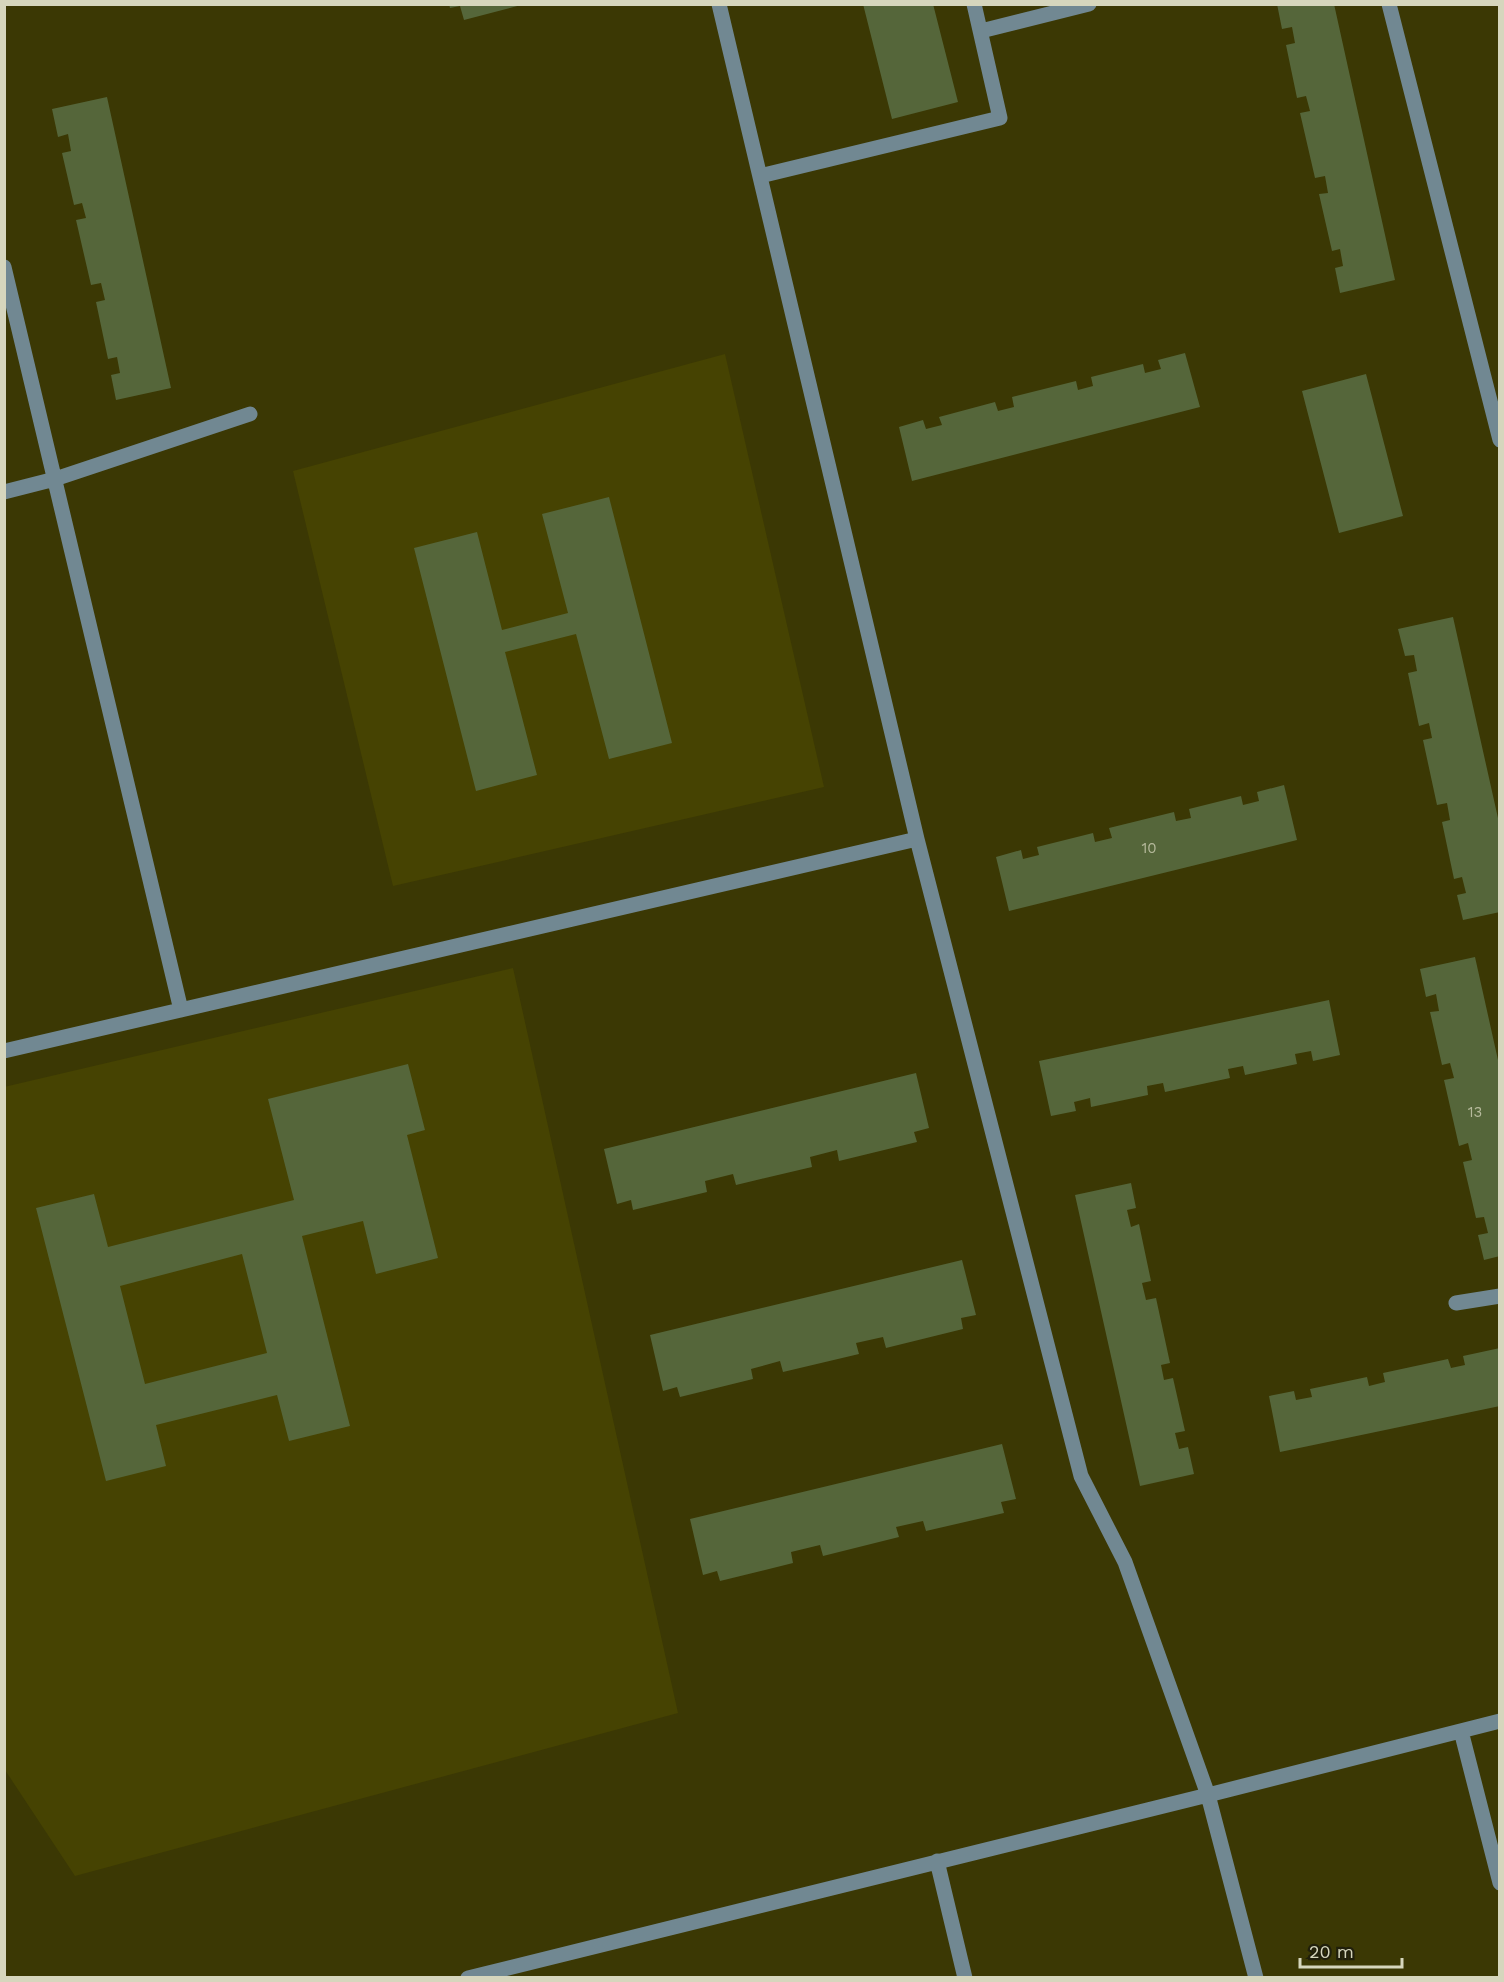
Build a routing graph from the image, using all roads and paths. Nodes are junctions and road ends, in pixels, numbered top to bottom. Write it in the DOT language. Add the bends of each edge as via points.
graph roads {
  1 [pos="719,4"];
  2 [pos="975,4"];
  3 [pos="1089,4"];
  4 [pos="1389,4"];
  5 [pos="981,31"];
  6 [pos="760,176"];
  7 [pos="4,267"];
  8 [pos="250,414"];
  9 [pos="1500,440"];
  10 [pos="55,479"];
  11 [pos="4,492"];
  12 [pos="917,839"];
  13 [pos="181,1010"];
  14 [pos="4,1051"];
  15 [pos="1500,1296"];
  16 [pos="1456,1303"];
  17 [pos="1500,1721"];
  18 [pos="1461,1731"];
  19 [pos="1208,1795"];
  20 [pos="937,1861"];
  21 [pos="1500,1882"];
  22 [pos="468,1977"];
  23 [pos="965,1977"];
  24 [pos="1256,1977"];
  1 -- 6 [label="street"];
  2 -- 5 [label="street"];
  3 -- 5 [label="street"];
  4 -- 9 [label="street"];
  5 -- 6 [label="street" via="1000,118"];
  6 -- 12 [label="street"];
  7 -- 10 [label="street"];
  8 -- 10 [label="street"];
  10 -- 11 [label="street"];
  10 -- 13 [label="street"];
  12 -- 13 [label="street"];
  12 -- 19 [label="street" via="1081,1476 1125,1562"];
  13 -- 14 [label="street"];
  15 -- 16 [label="street"];
  17 -- 18 [label="street"];
  18 -- 19 [label="street"];
  18 -- 21 [label="street"];
  19 -- 20 [label="street"];
  19 -- 24 [label="street"];
  20 -- 22 [label="street"];
  20 -- 23 [label="street"];
}
